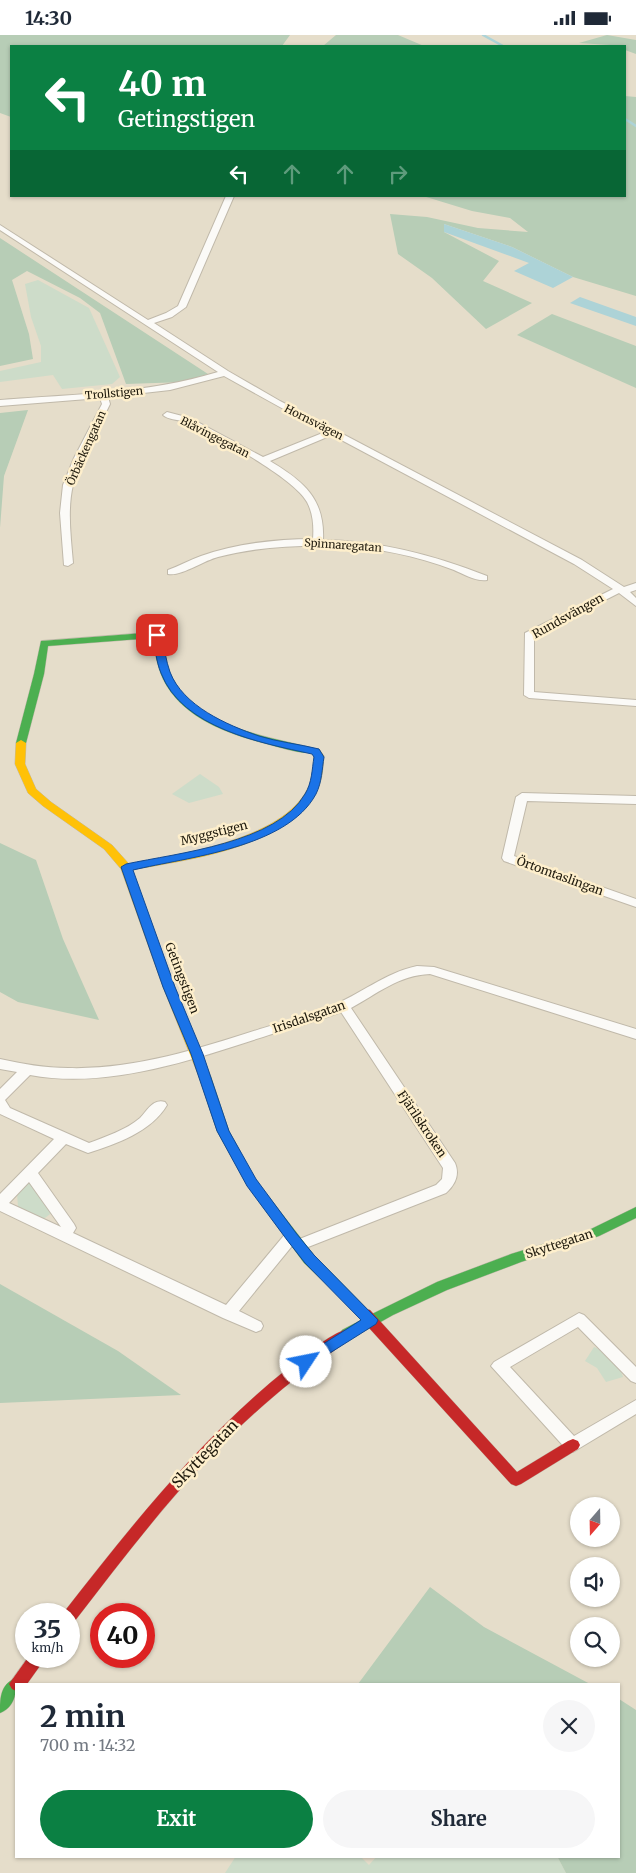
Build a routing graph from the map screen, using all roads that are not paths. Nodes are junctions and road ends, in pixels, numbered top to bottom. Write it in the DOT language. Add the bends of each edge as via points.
graph roads {
  1 [pos="230,197"];
  2 [pos="0,227"];
  3 [pos="147,323"];
  4 [pos="225,373"];
  5 [pos="102,394"];
  6 [pos="0,403"];
  7 [pos="167,415"];
  8 [pos="332,432"];
  9 [pos="262,461"];
  10 [pos="318,542"];
  11 [pos="68,563"];
  12 [pos="172,573"];
  13 [pos="483,578"];
  14 [pos="636,586"];
  15 [pos="622,590"];
  16 [pos="636,603"];
  17 [pos="44,643"];
  18 [pos="636,703"];
  19 [pos="636,800"];
  20 [pos="126,867"];
  21 [pos="636,903"];
  22 [pos="344,1006"];
  23 [pos="636,1033"];
  24 [pos="197,1054"];
  25 [pos="0,1064"];
  26 [pos="26,1071"];
  27 [pos="0,1097"];
  28 [pos="0,1103"];
  29 [pos="160,1105"];
  30 [pos="63,1138"];
  31 [pos="30,1173"];
  32 [pos="0,1204"];
  33 [pos="636,1212"];
  34 [pos="62,1235"];
  35 [pos="295,1241"];
  36 [pos="228,1314"];
  37 [pos="371,1320"];
  38 [pos="256,1327"];
  39 [pos="636,1377"];
  40 [pos="636,1406"];
  41 [pos="573,1445"];
  42 [pos="80,1603"];
  43 [pos="30,1668"];
  44 [pos="18,1683"];
  45 [pos="15,1687"];
  46 [pos="0,1706"];
  1 -- 3 [label="street" via="182,307"];
  2 -- 3 [label="street, Hornsvägen"];
  3 -- 4 [label="street, Hornsvägen"];
  4 -- 5 [label="street, Trollstigen" via="173,387"];
  4 -- 8 [label="street, Hornsvägen"];
  5 -- 6 [label="street, Trollstigen"];
  5 -- 11 [label="street, Örbäckengatan" via="106,404 76,465 66,499"];
  7 -- 9 [label="street, Blåvingegatan" via="187,420"];
  8 -- 9 [label="street, Blåvingegatan"];
  8 -- 15 [label="street, Hornsvägen" via="518,529"];
  9 -- 10 [label="street, Blåvingegatan" via="294,481 311,501 319,528"];
  10 -- 12 [label="street, Spinnaregatan" via="268,545 220,553"];
  10 -- 13 [label="street, Spinnaregatan" via="403,551 448,563"];
  14 -- 15 [label="street"];
  15 -- 16 [label="street, Hornsvägen"];
  15 -- 18 [label="street, Rundsvängen" via="529,635 529,695"];
  17 -- 20 [label="street, Getingstigen" via="20,737 20,764 32,791 108,847"];
  17 -- 20 [label="street, Myggstigen" via="157,635 169,680 182,699 195,709 257,739 315,751 319,757 311,794 289,819 272,829 250,839"];
  19 -- 21 [label="street, Örtomtaslingan" via="522,797 508,858"];
  20 -- 24 [label="street, Getingstigen"];
  22 -- 23 [label="street, Irisdalsgatan" via="405,971 430,970"];
  22 -- 24 [label="street, Irisdalsgatan"];
  22 -- 35 [label="street, Fjärilskroken" via="450,1167 451,1176 441,1189"];
  24 -- 26 [label="street, Irisdalsgatan" via="88,1074"];
  24 -- 35 [label="street, Getingstigen" via="223,1131 251,1183"];
  25 -- 26 [label="street, Irisdalsgatan"];
  26 -- 27 [label="street"];
  28 -- 30 [label="street" via="5,1111"];
  29 -- 30 [label="street" via="143,1123 112,1140 88,1148"];
  30 -- 31 [label="street"];
  31 -- 32 [label="street"];
  31 -- 34 [label="street" via="69,1227"];
  32 -- 34 [label="street"];
  33 -- 37 [label="street, Skyttegatan" via="588,1235 515,1258 450,1284"];
  34 -- 36 [label="street"];
  35 -- 36 [label="street"];
  35 -- 37 [label="street, Getingstigen"];
  36 -- 38 [label="street"];
  37 -- 41 [label="street" via="516,1480"];
  37 -- 42 [label="street, Skyttegatan" via="306,1362 220,1436 177,1481"];
  39 -- 41 [label="street" via="579,1319 499,1366"];
  40 -- 41 [label="street"];
  43 -- 44 [label="street"];
  45 -- 46 [label="street"];
}
